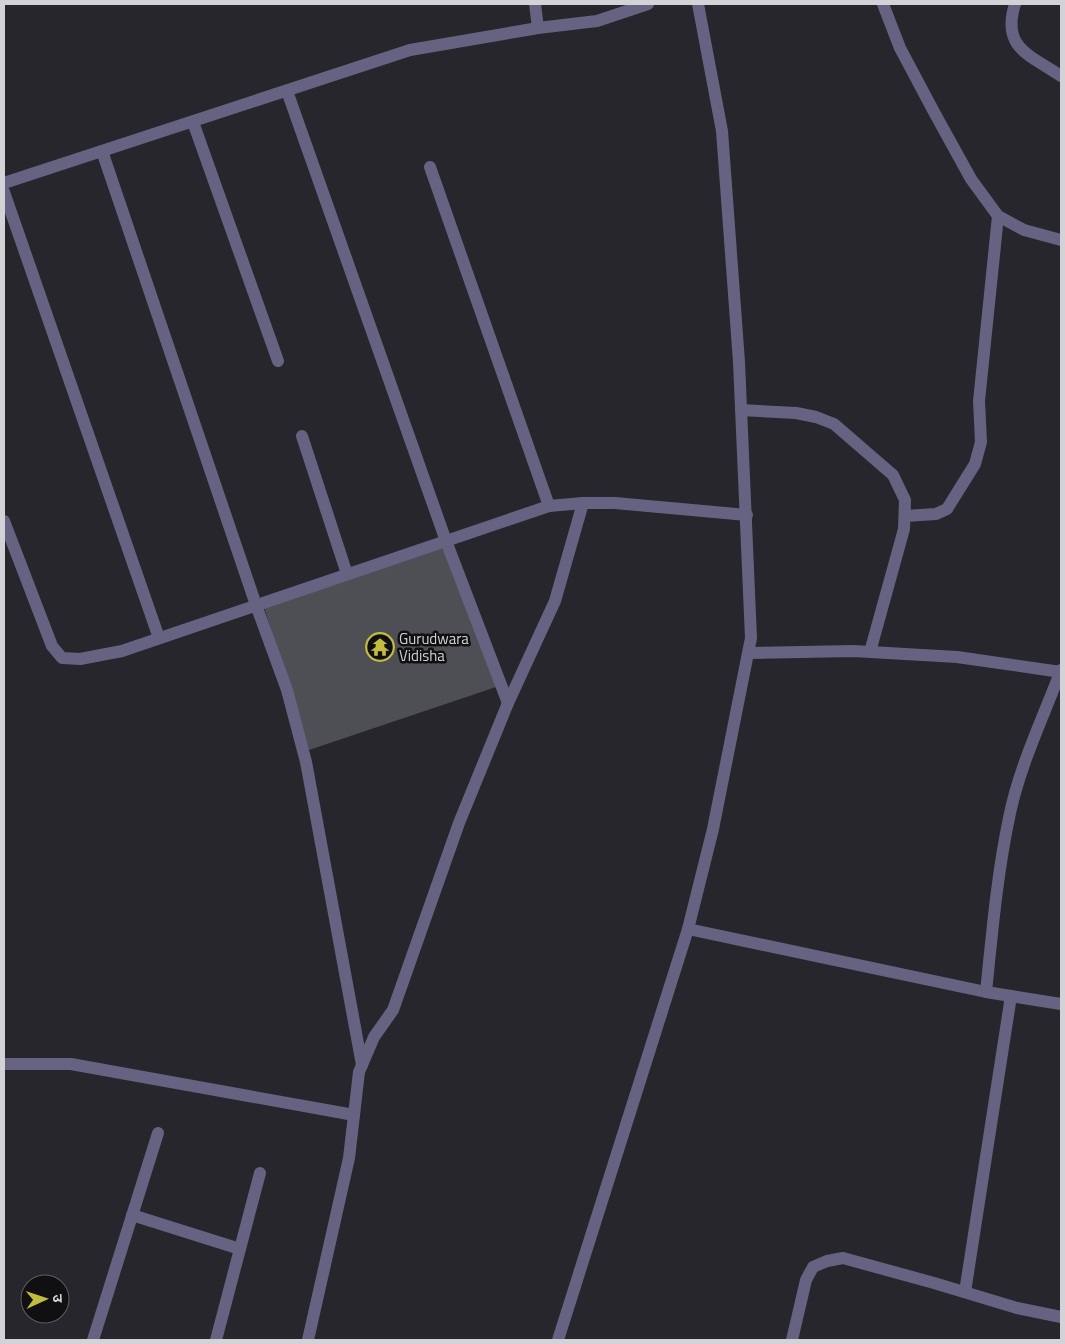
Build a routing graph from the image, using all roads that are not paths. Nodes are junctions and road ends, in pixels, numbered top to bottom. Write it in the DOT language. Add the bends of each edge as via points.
graph roads {
  1 [pos="535,4"];
  2 [pos="648,4"];
  3 [pos="698,4"];
  4 [pos="883,4"];
  5 [pos="1015,4"];
  6 [pos="538,28"];
  7 [pos="1061,76"];
  8 [pos="288,91"];
  9 [pos="193,122"];
  10 [pos="102,151"];
  11 [pos="430,167"];
  12 [pos="4,183"];
  13 [pos="4,192"];
  14 [pos="998,216"];
  15 [pos="1061,240"];
  16 [pos="278,361"];
  17 [pos="741,410"];
  18 [pos="302,436"];
  19 [pos="583,503"];
  20 [pos="549,506"];
  21 [pos="747,515"];
  22 [pos="905,516"];
  23 [pos="4,521"];
  24 [pos="446,541"];
  25 [pos="348,574"];
  26 [pos="256,606"];
  27 [pos="159,638"];
  28 [pos="870,652"];
  29 [pos="748,653"];
  30 [pos="1061,671"];
  31 [pos="508,703"];
  32 [pos="688,929"];
  33 [pos="986,992"];
  34 [pos="1010,996"];
  35 [pos="1061,1004"];
  36 [pos="4,1064"];
  37 [pos="362,1065"];
  38 [pos="354,1115"];
  39 [pos="158,1133"];
  40 [pos="260,1173"];
  41 [pos="132,1215"];
  42 [pos="240,1248"];
  43 [pos="965,1292"];
  44 [pos="1061,1317"];
  45 [pos="93,1340"];
  46 [pos="216,1340"];
  47 [pos="308,1340"];
  48 [pos="558,1340"];
  49 [pos="792,1340"];
  1 -- 6 [label="street"];
  2 -- 6 [label="street" via="597,20"];
  3 -- 17 [label="street" via="722,131"];
  4 -- 14 [label="street" via="900,48 934,112 971,179"];
  5 -- 7 [label="street" via="1011,34 1019,48"];
  6 -- 8 [label="street" via="410,50"];
  8 -- 9 [label="street"];
  8 -- 24 [label="street"];
  9 -- 10 [label="street"];
  9 -- 16 [label="street"];
  10 -- 12 [label="street"];
  10 -- 26 [label="street"];
  11 -- 20 [label="street"];
  13 -- 27 [label="street"];
  14 -- 15 [label="street" via="1024,230"];
  14 -- 22 [label="street" via="979,401 981,442 975,464 947,509 936,514"];
  17 -- 21 [label="street"];
  17 -- 22 [label="street" via="796,414 834,424 893,475 905,500"];
  18 -- 25 [label="street"];
  19 -- 20 [label="street"];
  19 -- 21 [label="street"];
  19 -- 31 [label="street" via="555,601"];
  20 -- 24 [label="street"];
  21 -- 29 [label="street" via="751,638"];
  22 -- 28 [label="street"];
  23 -- 27 [label="street" via="52,646 62,658 80,659 122,651"];
  24 -- 25 [label="street"];
  24 -- 31 [label="street"];
  25 -- 26 [label="street"];
  26 -- 27 [label="street"];
  26 -- 37 [label="street" via="287,690 306,762"];
  28 -- 29 [label="street"];
  28 -- 30 [label="street" via="957,657"];
  29 -- 32 [label="street"];
  30 -- 33 [label="street" via="1022,770 1009,816"];
  31 -- 37 [label="street" via="459,823 393,1010 374,1037"];
  32 -- 33 [label="street"];
  32 -- 48 [label="street"];
  33 -- 34 [label="street"];
  34 -- 35 [label="street"];
  34 -- 43 [label="street"];
  36 -- 38 [label="street" via="71,1064"];
  37 -- 38 [label="street"];
  38 -- 47 [label="street" via="349,1158"];
  39 -- 41 [label="street"];
  40 -- 42 [label="street"];
  41 -- 42 [label="street"];
  41 -- 45 [label="street"];
  42 -- 46 [label="street"];
  43 -- 44 [label="street"];
  43 -- 49 [label="street" via="843,1258 827,1261 813,1267 806,1280"];
}
